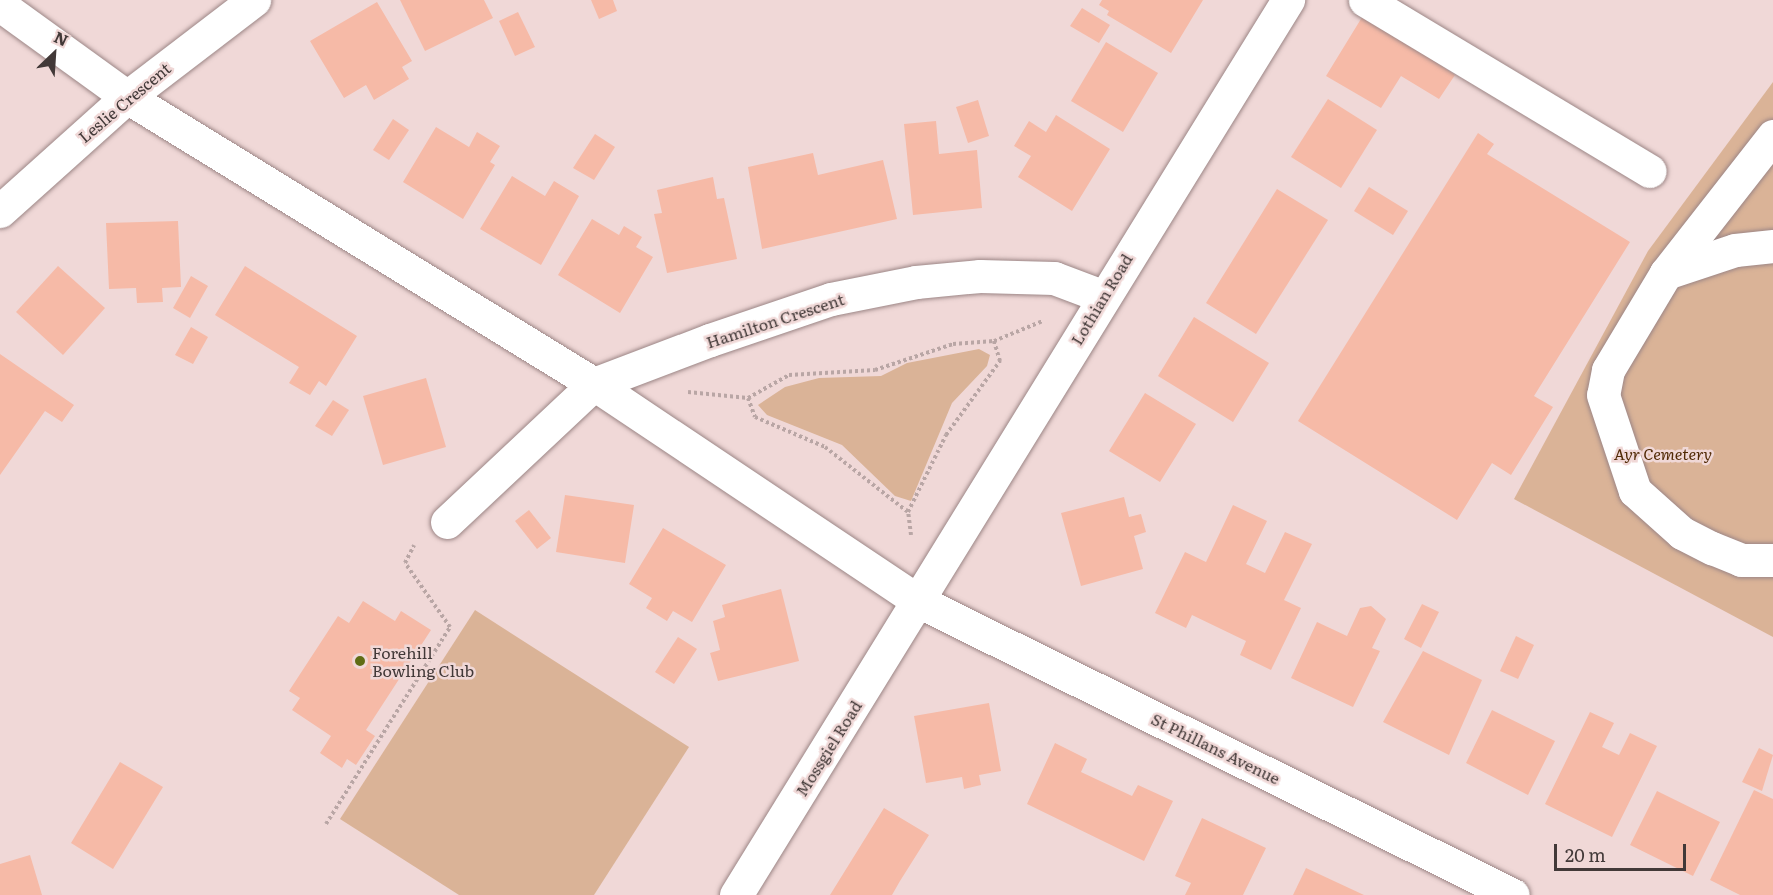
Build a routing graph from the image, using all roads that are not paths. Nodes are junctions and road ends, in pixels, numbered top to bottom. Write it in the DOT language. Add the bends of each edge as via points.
graph roads {
  1 [pos="254,0"];
  2 [pos="1288,0"];
  3 [pos="1365,0"];
  4 [pos="0,5"];
  5 [pos="127,97"];
  6 [pos="1773,136"];
  7 [pos="1650,171"];
  8 [pos="0,211"];
  9 [pos="1773,246"];
  10 [pos="1666,273"];
  11 [pos="1102,296"];
  12 [pos="594,384"];
  13 [pos="447,522"];
  14 [pos="1768,566"];
  15 [pos="920,602"];
  16 [pos="736,895"];
  17 [pos="1513,895"];
  1 -- 5 [label="street, Leslie Crescent"];
  2 -- 11 [label="street, Lothian Road"];
  3 -- 7 [label="street"];
  4 -- 5 [label="street, St Phillans Avenue"];
  5 -- 8 [label="street, Leslie Crescent"];
  5 -- 12 [label="street, St Phillans Avenue"];
  6 -- 10 [label="street"];
  9 -- 10 [label="street" via="1735,250"];
  10 -- 14 [label="street" via="1608,369 1603,395 1616,444 1635,491 1682,533 1741,560"];
  11 -- 12 [label="street, Hamilton Crescent" via="1054,278 916,282 831,299"];
  11 -- 15 [label="street, Lothian Road"];
  12 -- 13 [label="street"];
  12 -- 15 [label="street, St Phillans Avenue"];
  15 -- 16 [label="street, Mossgiel Road"];
  15 -- 17 [label="street, St Phillans Avenue"];
}
